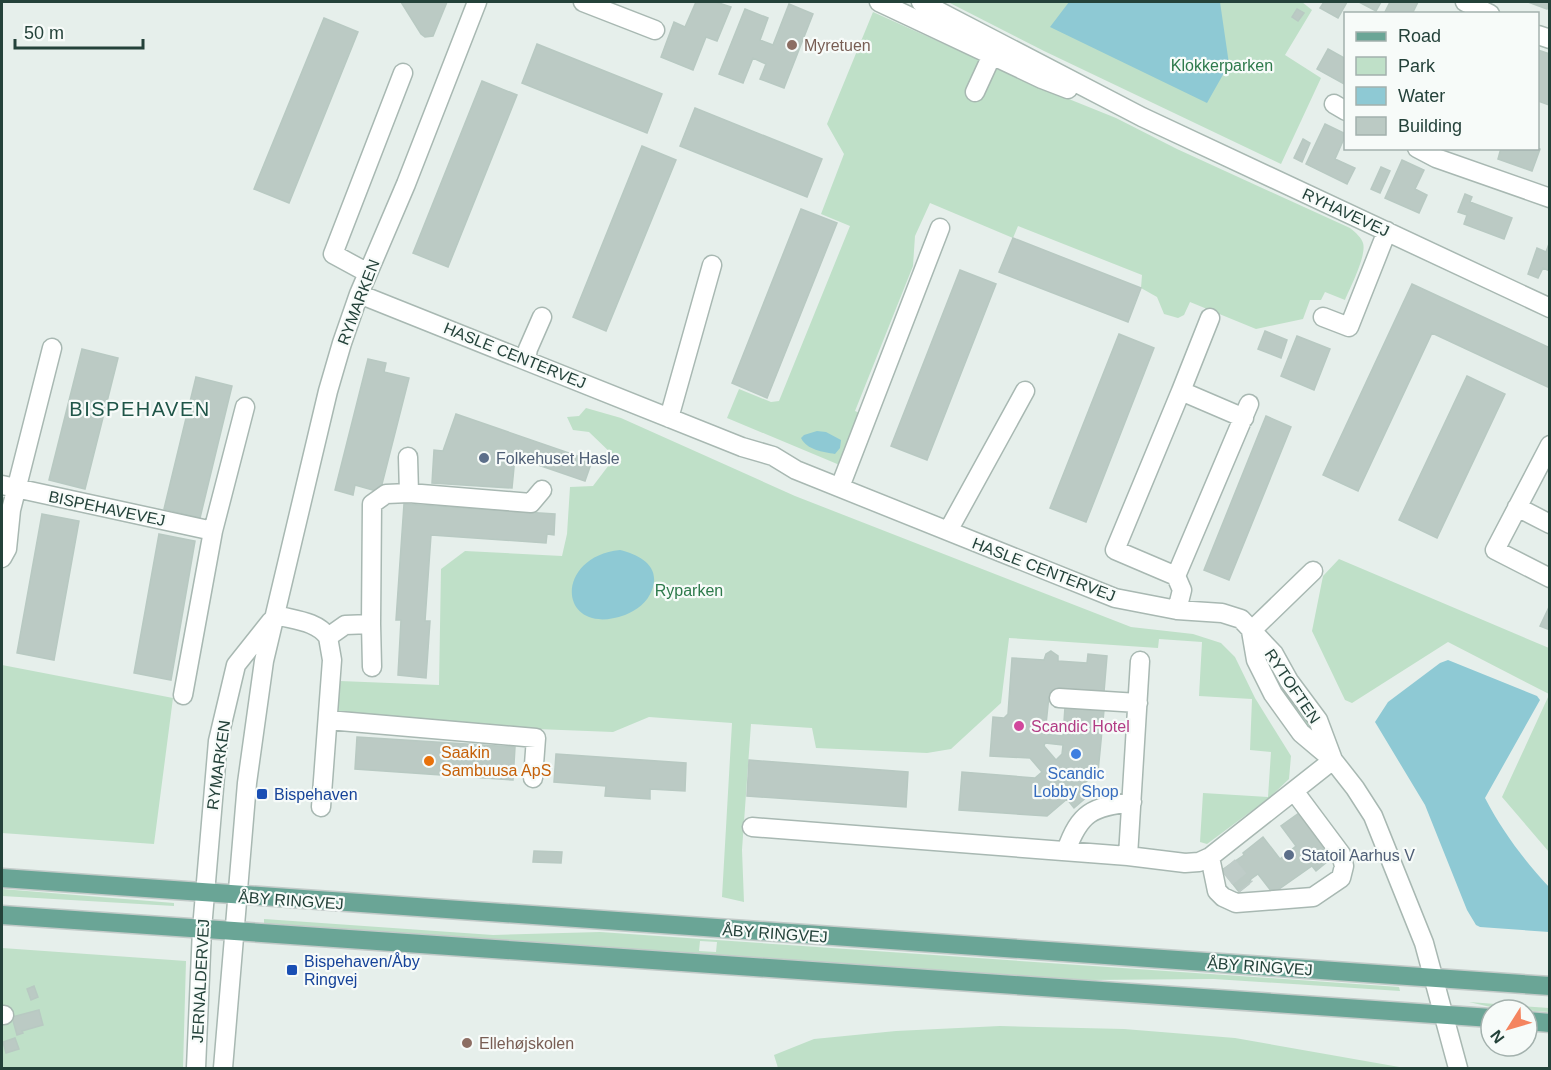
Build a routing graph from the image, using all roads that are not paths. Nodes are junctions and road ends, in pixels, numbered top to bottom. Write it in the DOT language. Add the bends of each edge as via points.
graph roads {
  1 [pos="477,2"];
  2 [pos="583,2"];
  3 [pos="879,2"];
  4 [pos="921,2"];
  5 [pos="1465,2"];
  6 [pos="1486,12"];
  7 [pos="655,30"];
  8 [pos="992,55"];
  9 [pos="403,73"];
  10 [pos="975,92"];
  11 [pos="1142,117"];
  12 [pos="1421,150"];
  13 [pos="1550,198"];
  14 [pos="940,228"];
  15 [pos="1387,231"];
  16 [pos="712,265"];
  17 [pos="368,273"];
  18 [pos="359,294"];
  19 [pos="1550,308"];
  20 [pos="542,317"];
  21 [pos="1323,317"];
  22 [pos="1209,318"];
  23 [pos="52,348"];
  24 [pos="526,360"];
  25 [pos="1025,391"];
  26 [pos="1181,391"];
  27 [pos="245,407"];
  28 [pos="669,418"];
  29 [pos="1550,445"];
  30 [pos="408,457"];
  31 [pos="9,487"];
  32 [pos="840,487"];
  33 [pos="542,490"];
  34 [pos="409,493"];
  35 [pos="1517,507"];
  36 [pos="1550,524"];
  37 [pos="213,531"];
  38 [pos="948,531"];
  39 [pos="2,558"];
  40 [pos="1313,571"];
  41 [pos="1176,576"];
  42 [pos="1550,578"];
  43 [pos="1177,610"];
  44 [pos="276,615"];
  45 [pos="371,624"];
  46 [pos="1251,631"];
  47 [pos="328,637"];
  48 [pos="1140,661"];
  49 [pos="372,667"];
  50 [pos="183,695"];
  51 [pos="1059,698"];
  52 [pos="1138,703"];
  53 [pos="328,720"];
  54 [pos="1334,760"];
  55 [pos="533,778"];
  56 [pos="1294,791"];
  57 [pos="1132,802"];
  58 [pos="321,807"];
  59 [pos="752,827"];
  60 [pos="1066,851"];
  61 [pos="1128,856"];
  62 [pos="1218,858"];
  63 [pos="2,878"];
  64 [pos="205,894"];
  65 [pos="237,896"];
  66 [pos="2,915"];
  67 [pos="202,929"];
  68 [pos="234,932"];
  69 [pos="1434,979"];
  70 [pos="1550,986"];
  71 [pos="1443,1015"];
  72 [pos="1479,1017"];
  73 [pos="196,1068"];
  74 [pos="223,1068"];
  75 [pos="1458,1068"];
  1 -- 17 [label="street, RYMARKEN"];
  2 -- 7 [label="street"];
  3 -- 8 [label="street, RYHAVEVEJ"];
  4 -- 11 [label="street, RYHAVEVEJ"];
  5 -- 6 [label="street"];
  8 -- 10 [label="street"];
  8 -- 11 [label="street, RYHAVEVEJ" via="1042,79"];
  9 -- 17 [label="street" via="333,254"];
  11 -- 15 [label="street, RYHAVEVEJ"];
  12 -- 13 [label="street"];
  14 -- 32 [label="street"];
  15 -- 19 [label="street, RYHAVEVEJ"];
  15 -- 21 [label="street" via="1349,327"];
  16 -- 28 [label="street"];
  17 -- 18 [label="street, RYMARKEN"];
  18 -- 24 [label="street, HASLE CENTERVEJ"];
  18 -- 44 [label="street, RYMARKEN" via="328,392"];
  20 -- 24 [label="street"];
  22 -- 26 [label="street"];
  23 -- 31 [label="street"];
  24 -- 28 [label="street, HASLE CENTERVEJ"];
  25 -- 38 [label="street"];
  26 -- 41 [label="street" via="1115,550"];
  26 -- 41 [label="street" via="1246,411"];
  27 -- 37 [label="street"];
  28 -- 32 [label="street, HASLE CENTERVEJ" via="773,456 796,470"];
  29 -- 35 [label="street"];
  30 -- 34 [label="street"];
  31 -- 37 [label="street, BISPEHAVEVEJ"];
  31 -- 39 [label="street" via="11,510 7,549"];
  32 -- 38 [label="street, HASLE CENTERVEJ"];
  33 -- 34 [label="street" via="531,503"];
  34 -- 45 [label="street" via="386,494 372,504"];
  35 -- 36 [label="street"];
  35 -- 42 [label="street" via="1496,550"];
  37 -- 50 [label="street"];
  38 -- 43 [label="street, HASLE CENTERVEJ" via="1115,598"];
  40 -- 46 [label="street"];
  41 -- 43 [label="street" via="1182,590"];
  43 -- 46 [label="street, HASLE CENTERVEJ" via="1222,613 1241,619"];
  44 -- 47 [label="street" via="310,623"];
  44 -- 64 [label="street, RYMARKEN" via="236,665 218,741"];
  44 -- 65 [label="street, RYMARKEN" via="264,662 248,772"];
  45 -- 47 [label="street" via="345,625"];
  45 -- 49 [label="street"];
  46 -- 54 [label="street, RYTOFTEN" via="1256,660 1273,694 1301,733"];
  47 -- 53 [label="street" via="332,660"];
  48 -- 52 [label="street"];
  51 -- 52 [label="street"];
  52 -- 57 [label="street"];
  53 -- 55 [label="street" via="536,738"];
  53 -- 58 [label="street"];
  54 -- 56 [label="street"];
  54 -- 69 [label="street, RYTOFTEN" via="1373,816 1422,937"];
  56 -- 62 [label="street"];
  56 -- 62 [label="street" via="1341,854 1341,878 1313,897 1251,894 1236,903 1217,891"];
  57 -- 60 [label="street" via="1107,805 1088,814 1074,829"];
  57 -- 61 [label="street"];
  59 -- 60 [label="street"];
  60 -- 61 [label="street"];
  61 -- 62 [label="street" via="1188,863"];
  63 -- 64 [label="main road, ÅBY RINGVEJ"];
  64 -- 65 [label="main road, ÅBY RINGVEJ"];
  64 -- 67 [label="street, JERNALDERVEJ"];
  65 -- 68 [label="street, JERNALDERVEJ"];
  65 -- 69 [label="main road, ÅBY RINGVEJ"];
  66 -- 67 [label="main road"];
  67 -- 68 [label="main road"];
  67 -- 73 [label="street, JERNALDERVEJ"];
  68 -- 71 [label="main road"];
  68 -- 74 [label="street, JERNALDERVEJ"];
  69 -- 70 [label="main road, ÅBY RINGVEJ"];
  69 -- 71 [label="street, RYTOFTEN"];
  71 -- 72 [label="main road"];
  71 -- 75 [label="street, RYTOFTEN"];
}
